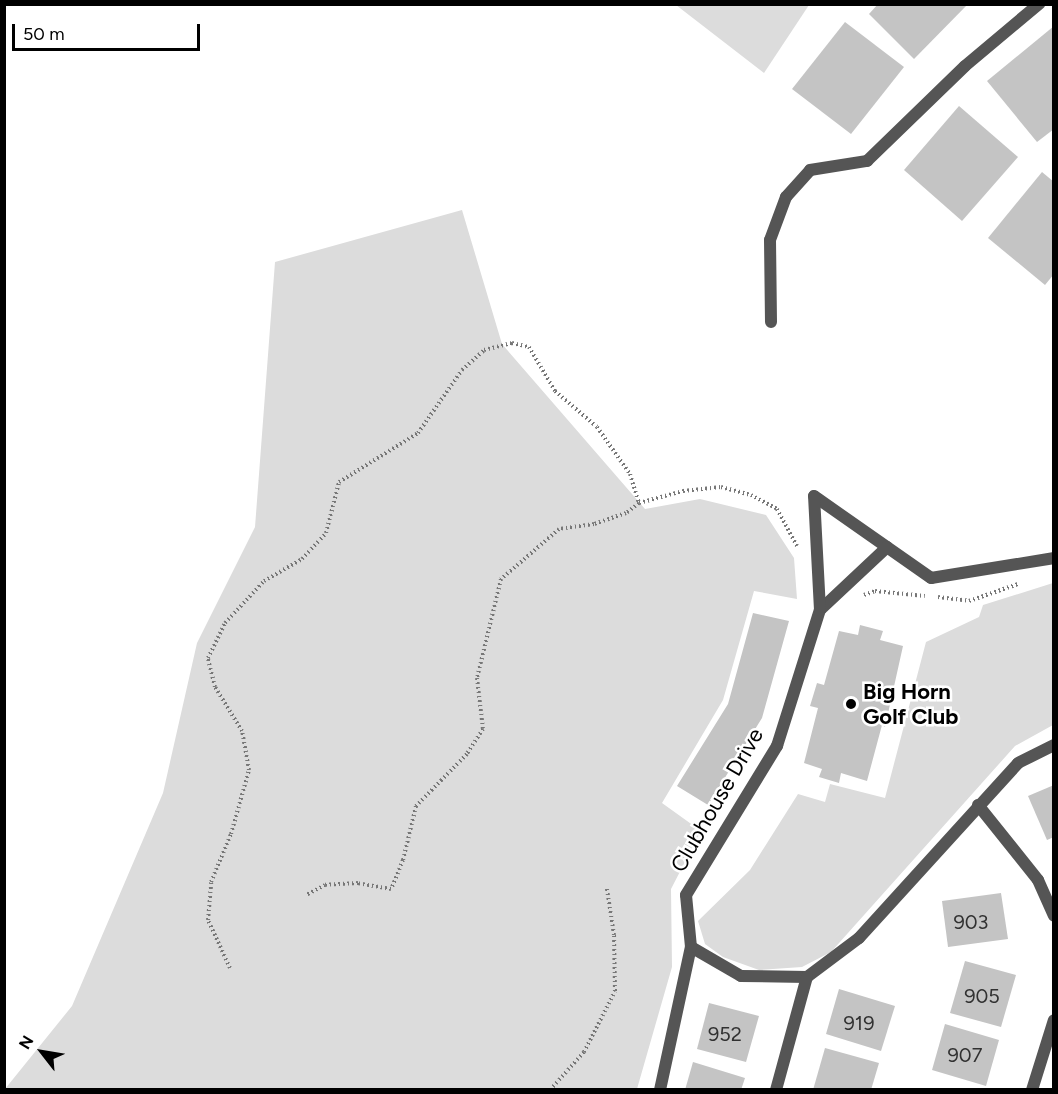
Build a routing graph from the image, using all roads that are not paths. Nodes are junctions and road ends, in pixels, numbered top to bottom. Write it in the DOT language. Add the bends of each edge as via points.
graph roads {
  1 [pos="1039,4"];
  2 [pos="771,322"];
  3 [pos="887,547"];
  4 [pos="1053,558"];
  5 [pos="820,610"];
  6 [pos="1053,745"];
  7 [pos="978,805"];
  8 [pos="1053,916"];
  9 [pos="691,947"];
  10 [pos="807,977"];
  11 [pos="1053,1020"];
  12 [pos="660,1089"];
  13 [pos="777,1089"];
  14 [pos="1032,1089"];
  1 -- 2 [label="street" via="965,66 867,161 810,170 786,196 770,240"];
  3 -- 4 [label="street, Clubhouse Drive" via="931,578"];
  3 -- 5 [label="street, Clubhouse Drive"];
  3 -- 5 [label="street, Clubhouse Drive" via="814,496"];
  5 -- 9 [label="street, Clubhouse Drive" via="777,746 686,895"];
  6 -- 7 [label="street" via="1018,764"];
  7 -- 8 [label="street" via="1038,880"];
  7 -- 10 [label="street" via="859,938"];
  9 -- 10 [label="street" via="741,976"];
  9 -- 12 [label="street, Clubhouse Drive"];
  10 -- 13 [label="street"];
  11 -- 14 [label="street"];
}
